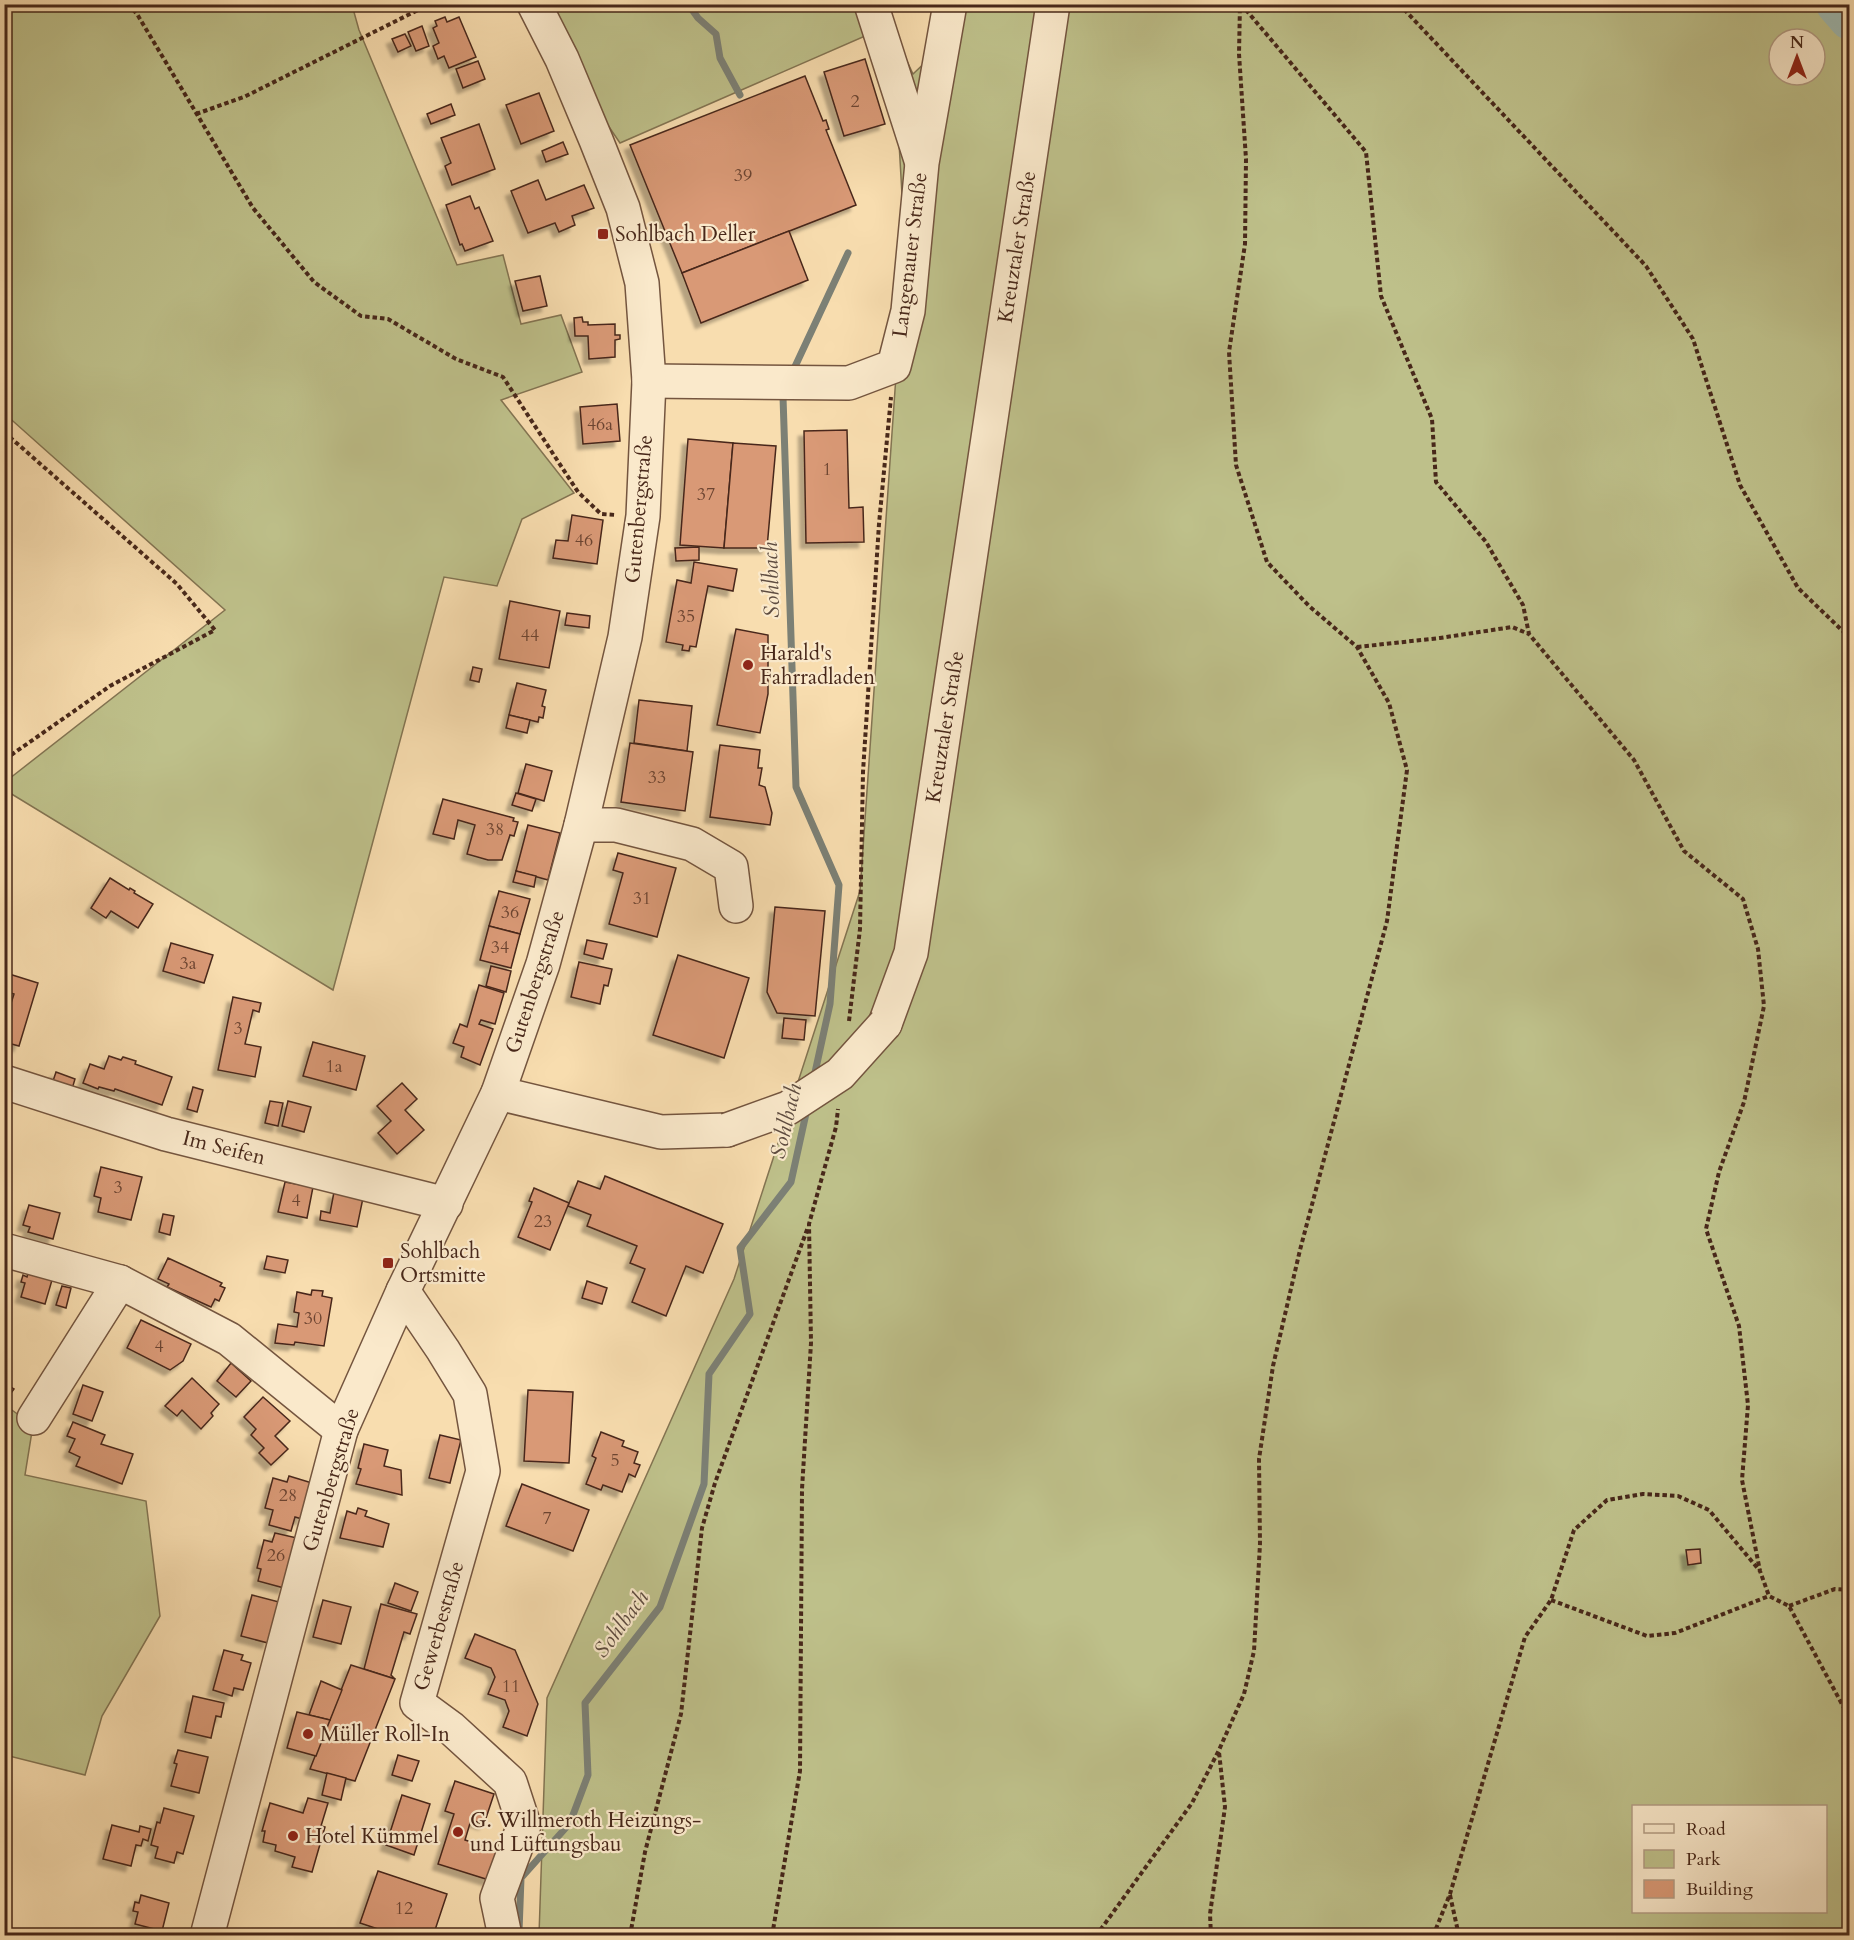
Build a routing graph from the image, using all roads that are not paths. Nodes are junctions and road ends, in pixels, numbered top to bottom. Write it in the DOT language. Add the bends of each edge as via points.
graph roads {
  1 [pos="534,4"];
  2 [pos="871,4"];
  3 [pos="950,4"];
  4 [pos="1053,4"];
  5 [pos="922,164"];
  6 [pos="649,381"];
  7 [pos="581,825"];
  8 [pos="736,906"];
  9 [pos="4,1082"];
  10 [pos="498,1093"];
  11 [pos="446,1204"];
  12 [pos="4,1250"];
  13 [pos="120,1282"];
  14 [pos="403,1292"];
  15 [pos="34,1418"];
  16 [pos="341,1430"];
  17 [pos="207,1935"];
  18 [pos="505,1935"];
  1 -- 6 [label="street, Gutenbergstraße" via="562,59 622,208 642,283"];
  2 -- 5 [label="street"];
  3 -- 5 [label="street, Langenauer Straße"];
  4 -- 10 [label="street, Kreuztaler Straße, bridge" via="911,953 885,1024 840,1074 788,1108 727,1130 662,1132"];
  5 -- 6 [label="street, Langenauer Straße" via="908,312 894,366 849,383"];
  6 -- 7 [label="street, Gutenbergstraße" via="643,516 625,637"];
  7 -- 8 [label="street" via="616,825 692,843 731,867"];
  7 -- 10 [label="street, Gutenbergstraße" via="543,964"];
  9 -- 11 [label="street, Im Seifen" via="166,1134"];
  10 -- 11 [label="street, Gutenbergstraße"];
  11 -- 14 [label="street, Gutenbergstraße"];
  12 -- 13 [label="street"];
  13 -- 15 [label="street"];
  13 -- 16 [label="street" via="229,1339"];
  14 -- 16 [label="street, Gutenbergstraße"];
  14 -- 18 [label="street, Gewerbestraße" via="470,1394 483,1471 417,1702 510,1782 524,1826 498,1899"];
  16 -- 17 [label="street, Gutenbergstraße"];
}
